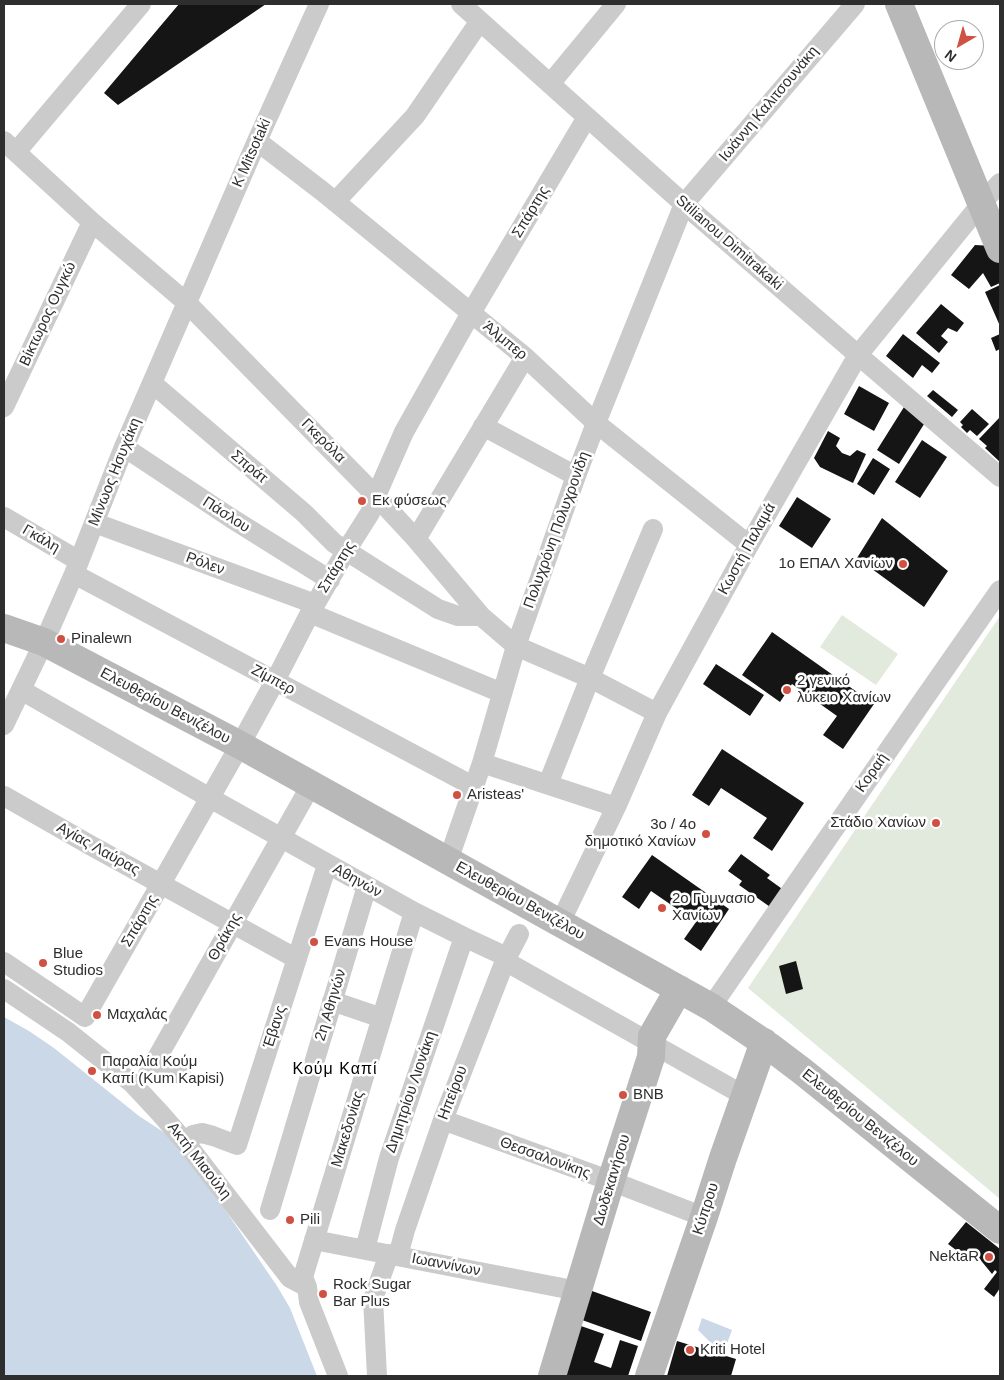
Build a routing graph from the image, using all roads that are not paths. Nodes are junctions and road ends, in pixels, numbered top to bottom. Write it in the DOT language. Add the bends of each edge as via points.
graph roads {
  1 [pos="141,4"];
  2 [pos="319,4"];
  3 [pos="461,4"];
  4 [pos="616,4"];
  5 [pos="854,4"];
  6 [pos="899,4"];
  7 [pos="480,21"];
  8 [pos="550,84"];
  9 [pos="587,117"];
  10 [pos="257,141"];
  11 [pos="10,147"];
  12 [pos="1000,184"];
  13 [pos="335,202"];
  14 [pos="684,204"];
  15 [pos="981,204"];
  16 [pos="92,222"];
  17 [pos="1000,248"];
  18 [pos="187,303"];
  19 [pos="471,314"];
  20 [pos="858,355"];
  21 [pos="525,357"];
  22 [pos="152,384"];
  23 [pos="4,407"];
  24 [pos="596,423"];
  25 [pos="483,426"];
  26 [pos="124,447"];
  27 [pos="576,476"];
  28 [pos="1000,477"];
  29 [pos="376,496"];
  30 [pos="4,517"];
  31 [pos="95,523"];
  32 [pos="653,529"];
  33 [pos="416,539"];
  34 [pos="749,545"];
  35 [pos="346,551"];
  36 [pos="76,568"];
  37 [pos="330,580"];
  38 [pos="1000,590"];
  39 [pos="313,609"];
  40 [pos="481,616"];
  41 [pos="4,628"];
  42 [pos="44,642"];
  43 [pos="516,646"];
  44 [pos="590,678"];
  45 [pos="275,681"];
  46 [pos="21,690"];
  47 [pos="502,693"];
  48 [pos="657,713"];
  49 [pos="4,725"];
  50 [pos="240,745"];
  51 [pos="482,763"];
  52 [pos="548,784"];
  53 [pos="311,785"];
  54 [pos="473,786"];
  55 [pos="4,796"];
  56 [pos="210,798"];
  57 [pos="616,807"];
  58 [pos="281,838"];
  59 [pos="448,861"];
  60 [pos="327,864"];
  61 [pos="161,884"];
  62 [pos="367,886"];
  63 [pos="414,912"];
  64 [pos="560,922"];
  65 [pos="233,924"];
  66 [pos="519,934"];
  67 [pos="464,937"];
  68 [pos="297,959"];
  69 [pos="506,959"];
  70 [pos="4,962"];
  71 [pos="4,989"];
  72 [pos="679,989"];
  73 [pos="332,1001"];
  74 [pos="711,1007"];
  75 [pos="382,1018"];
  76 [pos="764,1042"];
  77 [pos="652,1044"];
  78 [pos="181,1074"];
  79 [pos="745,1096"];
  80 [pos="443,1120"];
  81 [pos="193,1135"];
  82 [pos="611,1182"];
  83 [pos="270,1210"];
  84 [pos="704,1217"];
  85 [pos="1000,1230"];
  86 [pos="314,1240"];
  87 [pos="365,1249"];
  88 [pos="393,1255"];
  89 [pos="307,1287"];
  90 [pos="578,1291"];
  91 [pos="338,1376"];
  92 [pos="377,1376"];
  93 [pos="552,1376"];
  94 [pos="649,1376"];
  1 -- 11 [label="street"];
  2 -- 10 [label="street, K Mitsotaki"];
  3 -- 7 [label="street, Stilianou Dimitrakaki"];
  4 -- 8 [label="street"];
  5 -- 14 [label="street, Ιωάννη Καλιτσουνάκη"];
  6 -- 15 [label="main road"];
  7 -- 8 [label="street, Stilianou Dimitrakaki"];
  7 -- 13 [label="street" via="415,116"];
  8 -- 9 [label="street, Stilianou Dimitrakaki"];
  9 -- 14 [label="street, Stilianou Dimitrakaki"];
  9 -- 19 [label="street, Σπάρτης"];
  10 -- 13 [label="street, Άλμπερ"];
  10 -- 18 [label="street, K Mitsotaki"];
  11 -- 16 [label="street, Γκερόλα"];
  12 -- 15 [label="street, Κωστή Παλαμά"];
  13 -- 19 [label="street, Άλμπερ"];
  14 -- 20 [label="street, Stilianou Dimitrakaki"];
  14 -- 24 [label="street, Πολυχρόνη Πολυχρονίδη"];
  15 -- 17 [label="main road"];
  15 -- 20 [label="street, Κωστή Παλαμά"];
  16 -- 18 [label="street, Γκερόλα"];
  16 -- 23 [label="street, Βίκτωρος Ουγκώ"];
  18 -- 22 [label="street, Μίνωος Ησυχάκη"];
  18 -- 29 [label="street, Γκερόλα"];
  19 -- 21 [label="street, Άλμπερ"];
  19 -- 29 [label="street, Σπάρτης" via="404,432"];
  20 -- 28 [label="street, Stilianou Dimitrakaki"];
  20 -- 34 [label="street, Κωστή Παλαμά"];
  21 -- 24 [label="street, Άλμπερ"];
  21 -- 25 [label="street"];
  22 -- 26 [label="street, Μίνωος Ησυχάκη"];
  22 -- 35 [label="street, Σπράτ"];
  24 -- 27 [label="street, Πολυχρόνη Πολυχρονίδη"];
  24 -- 34 [label="street, Άλμπερ"];
  25 -- 27 [label="street"];
  25 -- 33 [label="street"];
  26 -- 31 [label="street, Μίνωος Ησυχάκη"];
  26 -- 37 [label="street, Πάσλου"];
  27 -- 43 [label="street, Πολυχρόνη Πολυχρονίδη"];
  29 -- 33 [label="street, Γκερόλα"];
  29 -- 35 [label="street, Σπάρτης" via="370,513"];
  30 -- 36 [label="street, Γκάλη"];
  31 -- 36 [label="street, Μίνωος Ησυχάκη"];
  31 -- 39 [label="street, Ρόλεν"];
  32 -- 44 [label="street"];
  33 -- 40 [label="street, Γκερόλα"];
  34 -- 48 [label="street, Κωστή Παλαμά"];
  35 -- 37 [label="street, Σπάρτης"];
  35 -- 40 [label="street, Σπράτ" via="438,609 458,616"];
  36 -- 42 [label="street, Μίνωος Ησυχάκη"];
  36 -- 45 [label="street, Ζίμπερ"];
  37 -- 39 [label="street, Σπάρτης"];
  38 -- 74 [label="street, Κοραή"];
  39 -- 45 [label="street, Σπάρτης"];
  39 -- 47 [label="street, Ρόλεν"];
  40 -- 43 [label="street, Γκερόλα"];
  41 -- 42 [label="main road, Ελευθερίου Βενιζέλου"];
  42 -- 46 [label="street, Μίνωος Ησυχάκη"];
  42 -- 50 [label="main road, Ελευθερίου Βενιζέλου"];
  43 -- 44 [label="street, Γκερόλα"];
  43 -- 47 [label="street, Πολυχρόνη Πολυχρονίδη"];
  44 -- 48 [label="street, Γκερόλα"];
  44 -- 52 [label="street"];
  45 -- 50 [label="street, Σπάρτης"];
  45 -- 54 [label="street, Ζίμπερ"];
  46 -- 49 [label="street, Μίνωος Ησυχάκη"];
  46 -- 56 [label="street, Αθηνών"];
  47 -- 51 [label="street, Πολυχρόνη Πολυχρονίδη"];
  48 -- 57 [label="street, Κωστή Παλαμά"];
  50 -- 53 [label="main road, Ελευθερίου Βενιζέλου"];
  50 -- 56 [label="street, Σπάρτης"];
  51 -- 52 [label="street"];
  51 -- 54 [label="street, Πολυχρόνη Πολυχρονίδη"];
  52 -- 57 [label="street"];
  53 -- 58 [label="street, Θράκης"];
  53 -- 59 [label="main road, Ελευθερίου Βενιζέλου"];
  54 -- 59 [label="street, Πολυχρόνη Πολυχρονίδη"];
  55 -- 61 [label="street, Αγίας Λαύρας"];
  56 -- 58 [label="street, Αθηνών"];
  56 -- 61 [label="street, Σπάρτης"];
  57 -- 64 [label="street, Κωστή Παλαμά"];
  58 -- 60 [label="street, Αθηνών"];
  58 -- 65 [label="street, Θράκης"];
  59 -- 64 [label="main road, Ελευθερίου Βενιζέλου"];
  60 -- 62 [label="street, Αθηνών"];
  60 -- 68 [label="street, Έβανς"];
  61 -- 65 [label="street, Αγίας Λαύρας"];
  61 -- 70 [label="street, Σπάρτης" via="86,1017"];
  62 -- 63 [label="street, Αθηνών"];
  62 -- 73 [label="street, 2η Αθηνών"];
  63 -- 67 [label="street, Αθηνών"];
  63 -- 75 [label="street, Μακεδονίας"];
  64 -- 72 [label="main road, Ελευθερίου Βενιζέλου"];
  65 -- 68 [label="street, Αγίας Λαύρας"];
  65 -- 78 [label="street, Θράκης" via="151,1069"];
  66 -- 69 [label="street, Ηπείρου"];
  67 -- 69 [label="street, Αθηνών"];
  67 -- 87 [label="street, Δημητρίου Λιονάκη" via="389,1158"];
  68 -- 81 [label="street, Έβανς" via="238,1145 202,1133"];
  69 -- 77 [label="street, Αθηνών"];
  69 -- 80 [label="street, Ηπείρου"];
  71 -- 89 [label="street, Ακτή Μιαούλη" via="68,1032 132,1083 186,1142 290,1278"];
  72 -- 74 [label="main road, Ελευθερίου Βενιζέλου"];
  72 -- 77 [label="main road, Δωδεκανήσου" via="652,1036"];
  73 -- 75 [label="street"];
  73 -- 83 [label="street, 2η Αθηνών"];
  74 -- 76 [label="main road, Ελευθερίου Βενιζέλου"];
  75 -- 86 [label="street, Μακεδονίας"];
  76 -- 79 [label="main road, Κύπρου"];
  76 -- 85 [label="main road, Ελευθερίου Βενιζέλου"];
  77 -- 79 [label="street, Αθηνών"];
  77 -- 82 [label="main road, Δωδεκανήσου" via="651,1057"];
  79 -- 84 [label="main road, Κύπρου"];
  80 -- 82 [label="street, Θεσσαλονίκης"];
  80 -- 88 [label="street, Ηπείρου"];
  82 -- 84 [label="street, Θεσσαλονίκης"];
  82 -- 90 [label="main road, Δωδεκανήσου"];
  84 -- 94 [label="main road, Κύπρου"];
  86 -- 87 [label="street, Ιωαννίνων"];
  86 -- 89 [label="street, Μακεδονίας" via="303,1277"];
  87 -- 88 [label="street, Ιωαννίνων"];
  88 -- 90 [label="street, Ιωαννίνων"];
  88 -- 92 [label="street, Ηπείρου" via="373,1299"];
  89 -- 91 [label="street" via="309,1302"];
  90 -- 93 [label="main road, Δωδεκανήσου"];
}
